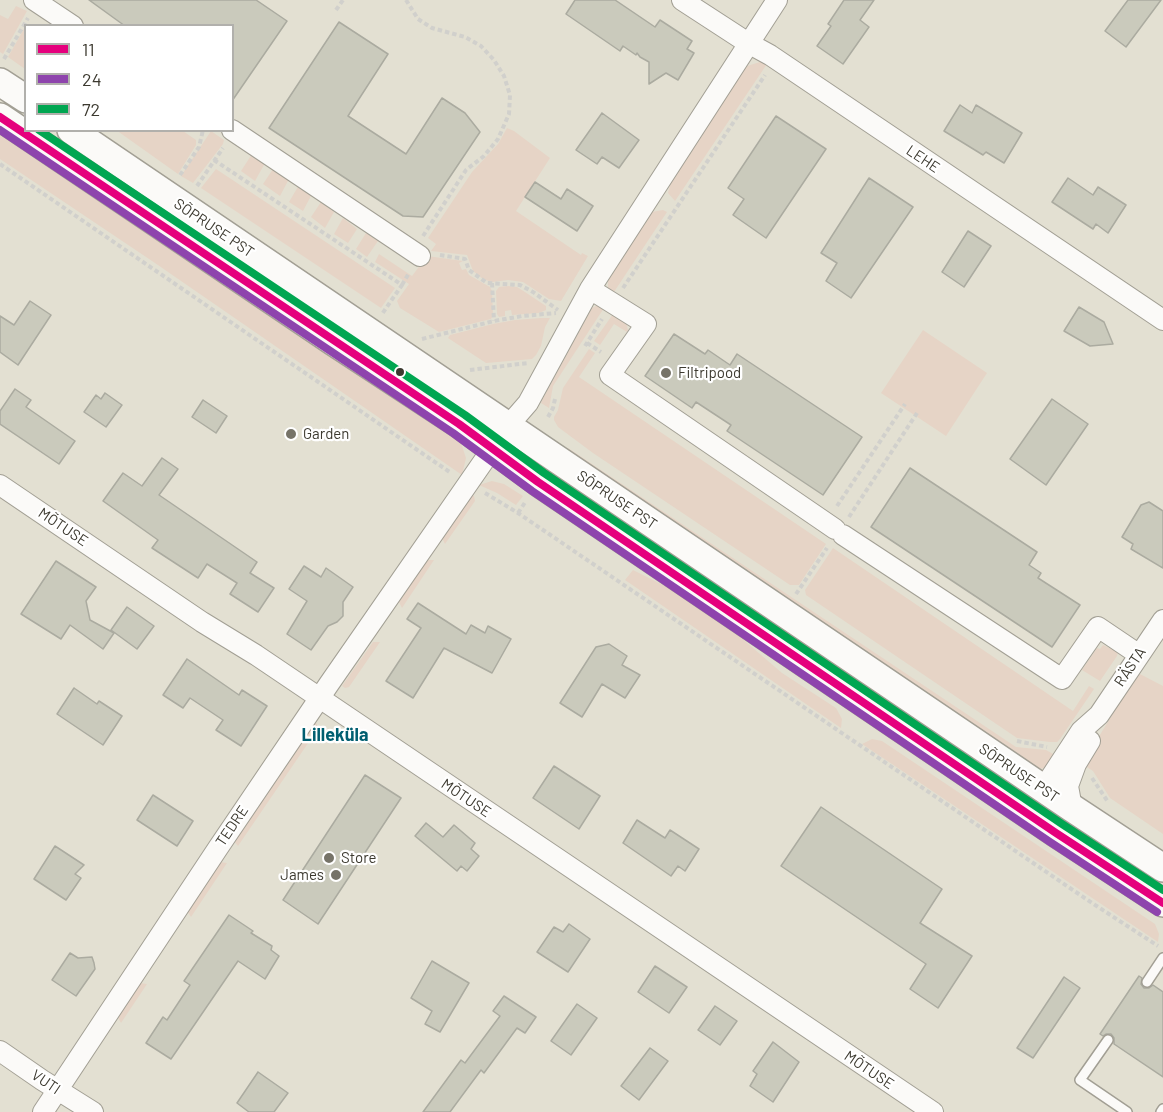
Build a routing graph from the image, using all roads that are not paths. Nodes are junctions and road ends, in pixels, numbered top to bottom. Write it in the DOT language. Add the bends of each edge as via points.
graph roads {
  1 [pos="682,0"];
  2 [pos="777,0"];
  3 [pos="35,1"];
  4 [pos="70,24"];
  5 [pos="748,44"];
  6 [pos="2,70"];
  7 [pos="24,97"];
  8 [pos="0,117"];
  9 [pos="234,131"];
  10 [pos="74,132"];
  11 [pos="420,254"];
  12 [pos="590,289"];
  13 [pos="1163,320"];
  14 [pos="501,437"];
  15 [pos="0,485"];
  16 [pos="1163,620"];
  17 [pos="1138,654"];
  18 [pos="320,699"];
  19 [pos="1099,716"];
  20 [pos="1043,789"];
  21 [pos="1072,808"];
  22 [pos="1163,868"];
  23 [pos="1163,903"];
  24 [pos="1163,958"];
  25 [pos="1147,982"];
  26 [pos="1108,1040"];
  27 [pos="0,1051"];
  28 [pos="58,1090"];
  29 [pos="43,1112"];
  30 [pos="93,1112"];
  31 [pos="933,1112"];
  32 [pos="1127,1112"];
  1 -- 5 [label="street, LEHE"];
  2 -- 5 [label="street, TEDRE"];
  3 -- 4 [label="street"];
  5 -- 12 [label="street, TEDRE"];
  5 -- 13 [label="street, LEHE"];
  6 -- 7 [label="main road"];
  8 -- 14 [label="main road, SÕPRUSE PST"];
  9 -- 11 [label="street"];
  10 -- 14 [label="main road, SÕPRUSE PST"];
  12 -- 14 [label="street, TEDRE" via="528,403"];
  12 -- 17 [label="street" via="646,324 610,375 838,532 1062,679 1098,627"];
  14 -- 18 [label="street, TEDRE"];
  14 -- 20 [label="main road, SÕPRUSE PST"];
  14 -- 23 [label="main road, SÕPRUSE PST" via="538,482"];
  15 -- 18 [label="street, MÕTUSE"];
  16 -- 17 [label="street, RÄSTA"];
  17 -- 19 [label="street, RÄSTA"];
  18 -- 28 [label="street, TEDRE"];
  18 -- 31 [label="street, MÕTUSE"];
  19 -- 20 [label="street, RÄSTA" via="1081,731"];
  19 -- 21 [label="street, RÄSTA" via="1068,786"];
  20 -- 21 [label="main road, SÕPRUSE PST"];
  21 -- 22 [label="main road, SÕPRUSE PST"];
  24 -- 25 [label="lane"];
  26 -- 32 [label="lane" via="1080,1080"];
  27 -- 28 [label="street, VUTI"];
  28 -- 29 [label="street, TEDRE"];
  28 -- 30 [label="street, VUTI"];
}
